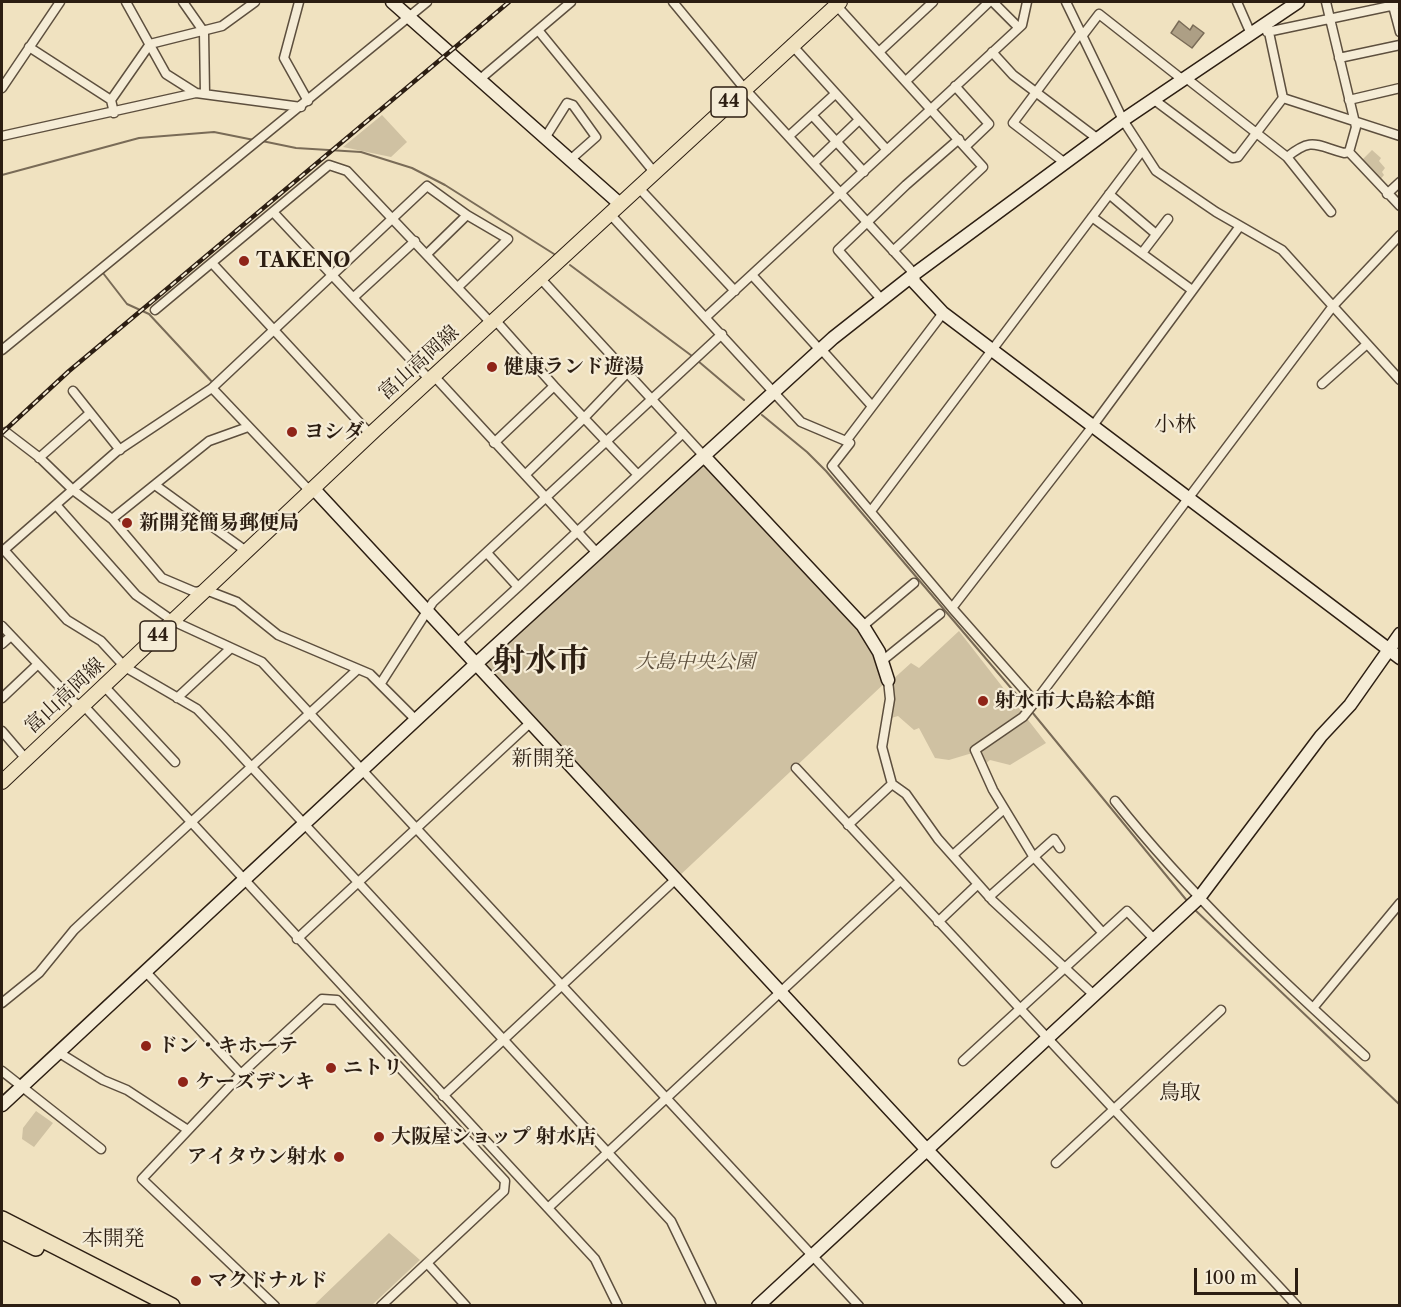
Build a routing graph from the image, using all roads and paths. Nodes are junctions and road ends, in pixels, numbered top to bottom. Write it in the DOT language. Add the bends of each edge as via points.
graph roads {
  1 [pos="60,2"];
  2 [pos="126,2"];
  3 [pos="183,2"];
  4 [pos="255,2"];
  5 [pos="299,2"];
  6 [pos="392,2"];
  7 [pos="427,2"];
  8 [pos="571,2"];
  9 [pos="673,2"];
  10 [pos="933,2"];
  11 [pos="991,2"];
  12 [pos="1027,2"];
  13 [pos="1066,2"];
  14 [pos="1237,2"];
  15 [pos="1298,2"];
  16 [pos="1326,2"];
  17 [pos="838,3"];
  18 [pos="1395,3"];
  19 [pos="408,17"];
  20 [pos="1330,18"];
  21 [pos="1018,27"];
  22 [pos="1267,27"];
  23 [pos="538,30"];
  24 [pos="204,32"];
  25 [pos="1400,32"];
  26 [pos="1082,34"];
  27 [pos="1251,34"];
  28 [pos="150,44"];
  29 [pos="791,44"];
  30 [pos="1400,45"];
  31 [pos="29,46"];
  32 [pos="879,52"];
  33 [pos="993,52"];
  34 [pos="1339,58"];
  35 [pos="1184,79"];
  36 [pos="479,80"];
  37 [pos="906,81"];
  38 [pos="955,86"];
  39 [pos="2,88"];
  40 [pos="744,88"];
  41 [pos="1400,88"];
  42 [pos="1036,92"];
  43 [pos="201,94"];
  44 [pos="835,94"];
  45 [pos="1283,98"];
  46 [pos="1153,99"];
  47 [pos="111,100"];
  48 [pos="1349,100"];
  49 [pos="304,104"];
  50 [pos="932,109"];
  51 [pos="114,113"];
  52 [pos="812,116"];
  53 [pos="859,120"];
  54 [pos="1123,120"];
  55 [pos="1354,121"];
  56 [pos="1258,132"];
  57 [pos="2,136"];
  58 [pos="789,136"];
  59 [pos="1400,136"];
  60 [pos="545,138"];
  61 [pos="1098,139"];
  62 [pos="836,142"];
  63 [pos="962,142"];
  64 [pos="887,150"];
  65 [pos="1141,152"];
  66 [pos="1349,152"];
  67 [pos="1287,157"];
  68 [pos="570,160"];
  69 [pos="814,163"];
  70 [pos="1065,163"];
  71 [pos="654,172"];
  72 [pos="864,172"];
  73 [pos="1400,182"];
  74 [pos="638,187"];
  75 [pos="841,193"];
  76 [pos="1109,194"];
  77 [pos="1387,194"];
  78 [pos="1400,206"];
  79 [pos="615,209"];
  80 [pos="1332,212"];
  81 [pos="274,213"];
  82 [pos="467,215"];
  83 [pos="1092,217"];
  84 [pos="394,219"];
  85 [pos="1168,219"];
  86 [pos="867,222"];
  87 [pos="1239,226"];
  88 [pos="1156,234"];
  89 [pos="1400,235"];
  90 [pos="415,241"];
  91 [pos="893,251"];
  92 [pos="1142,253"];
  93 [pos="427,254"];
  94 [pos="212,263"];
  95 [pos="752,275"];
  96 [pos="913,275"];
  97 [pos="333,276"];
  98 [pos="541,279"];
  99 [pos="458,287"];
  100 [pos="1192,290"];
  101 [pos="735,291"];
  102 [pos="354,297"];
  103 [pos="882,300"];
  104 [pos="1333,306"];
  105 [pos="155,310"];
  106 [pos="943,313"];
  107 [pos="706,317"];
  108 [pos="494,322"];
  109 [pos="273,331"];
  110 [pos="722,334"];
  111 [pos="1366,344"];
  112 [pos="820,349"];
  113 [pos="2,350"];
  114 [pos="992,351"];
  115 [pos="627,373"];
  116 [pos="432,378"];
  117 [pos="1400,380"];
  118 [pos="1322,384"];
  119 [pos="554,386"];
  120 [pos="212,388"];
  121 [pos="773,390"];
  122 [pos="73,391"];
  123 [pos="651,399"];
  124 [pos="873,406"];
  125 [pos="90,412"];
  126 [pos="584,418"];
  127 [pos="248,427"];
  128 [pos="1092,427"];
  129 [pos="6,432"];
  130 [pos="683,433"];
  131 [pos="370,434"];
  132 [pos="606,441"];
  133 [pos="494,443"];
  134 [pos="850,443"];
  135 [pos="120,450"];
  136 [pos="703,455"];
  137 [pos="39,458"];
  138 [pos="525,475"];
  139 [pos="638,475"];
  140 [pos="155,485"];
  141 [pos="313,488"];
  142 [pos="73,490"];
  143 [pos="546,497"];
  144 [pos="1188,500"];
  145 [pos="57,506"];
  146 [pos="871,511"];
  147 [pos="112,519"];
  148 [pos="577,532"];
  149 [pos="2,550"];
  150 [pos="246,551"];
  151 [pos="487,553"];
  152 [pos="597,553"];
  153 [pos="914,584"];
  154 [pos="518,586"];
  155 [pos="206,590"];
  156 [pos="952,608"];
  157 [pos="428,609"];
  158 [pos="940,614"];
  159 [pos="173,621"];
  160 [pos="2,626"];
  161 [pos="863,626"];
  162 [pos="1400,634"];
  163 [pos="11,636"];
  164 [pos="458,642"];
  165 [pos="2,644"];
  166 [pos="231,648"];
  167 [pos="1388,649"];
  168 [pos="1400,658"];
  169 [pos="882,661"];
  170 [pos="477,663"];
  171 [pos="38,664"];
  172 [pos="125,667"];
  173 [pos="358,669"];
  174 [pos="888,680"];
  175 [pos="381,683"];
  176 [pos="104,686"];
  177 [pos="2,698"];
  178 [pos="177,698"];
  179 [pos="1035,702"];
  180 [pos="81,706"];
  181 [pos="311,713"];
  182 [pos="416,720"];
  183 [pos="531,722"];
  184 [pos="2,731"];
  185 [pos="26,759"];
  186 [pos="175,762"];
  187 [pos="253,768"];
  188 [pos="796,768"];
  189 [pos="362,770"];
  190 [pos="2,782"];
  191 [pos="892,784"];
  192 [pos="1115,801"];
  193 [pos="1004,809"];
  194 [pos="192,824"];
  195 [pos="304,824"];
  196 [pos="848,825"];
  197 [pos="416,828"];
  198 [pos="1060,848"];
  199 [pos="953,855"];
  200 [pos="1033,856"];
  201 [pos="677,878"];
  202 [pos="243,881"];
  203 [pos="900,881"];
  204 [pos="358,882"];
  205 [pos="978,884"];
  206 [pos="990,897"];
  207 [pos="1199,898"];
  208 [pos="1400,903"];
  209 [pos="938,922"];
  210 [pos="1102,932"];
  211 [pos="297,939"];
  212 [pos="1155,940"];
  213 [pos="1066,966"];
  214 [pos="145,972"];
  215 [pos="562,984"];
  216 [pos="782,990"];
  217 [pos="1094,995"];
  218 [pos="2,1003"];
  219 [pos="1312,1008"];
  220 [pos="1021,1009"];
  221 [pos="1221,1010"];
  222 [pos="503,1038"];
  223 [pos="1048,1038"];
  224 [pos="58,1052"];
  225 [pos="1365,1056"];
  226 [pos="963,1061"];
  227 [pos="2,1071"];
  228 [pos="241,1074"];
  229 [pos="21,1086"];
  230 [pos="443,1096"];
  231 [pos="666,1098"];
  232 [pos="2,1105"];
  233 [pos="1114,1110"];
  234 [pos="188,1130"];
  235 [pos="101,1149"];
  236 [pos="927,1150"];
  237 [pos="608,1152"];
  238 [pos="1056,1163"];
  239 [pos="548,1208"];
  240 [pos="2,1219"];
  241 [pos="2,1231"];
  242 [pos="812,1256"];
  243 [pos="427,1263"];
  244 [pos="152,1305"];
  245 [pos="172,1305"];
  246 [pos="275,1305"];
  247 [pos="381,1305"];
  248 [pos="466,1305"];
  249 [pos="618,1305"];
  250 [pos="712,1305"];
  251 [pos="758,1305"];
  252 [pos="859,1305"];
  253 [pos="1076,1305"];
  254 [pos="1297,1305"];
  1 -- 31 [label="street"];
  2 -- 28 [label="street"];
  3 -- 24 [label="street"];
  4 -- 24 [label="street" via="222,26"];
  5 -- 49 [label="street" via="284,58"];
  6 -- 19 [label="street"];
  7 -- 19 [label="street"];
  8 -- 23 [label="street"];
  9 -- 40 [label="street"];
  10 -- 32 [label="street"];
  11 -- 21 [label="street"];
  11 -- 37 [label="street"];
  12 -- 21 [label="street" via="1022,25"];
  13 -- 26 [label="street"];
  14 -- 27 [label="street"];
  15 -- 22 [label="street"];
  16 -- 20 [label="street"];
  17 -- 29 [label="main road, 富山高岡線 / 44"];
  17 -- 32 [label="street"];
  18 -- 20 [label="street"];
  18 -- 25 [label="street"];
  19 -- 36 [label="street"];
  19 -- 49 [label="street"];
  20 -- 22 [label="street"];
  20 -- 34 [label="street"];
  21 -- 33 [label="street"];
  22 -- 27 [label="street"];
  22 -- 45 [label="street"];
  23 -- 36 [label="street"];
  23 -- 71 [label="street"];
  24 -- 28 [label="street"];
  24 -- 43 [label="street"];
  26 -- 35 [label="street" via="1099,14"];
  26 -- 42 [label="street"];
  26 -- 54 [label="street"];
  27 -- 35 [label="street"];
  28 -- 43 [label="street" via="166,74"];
  28 -- 47 [label="street"];
  29 -- 40 [label="main road, 富山高岡線 / 44"];
  29 -- 44 [label="street"];
  30 -- 34 [label="street"];
  31 -- 39 [label="street"];
  31 -- 47 [label="street"];
  32 -- 37 [label="street"];
  33 -- 38 [label="street"];
  33 -- 42 [label="street" via="1013,75"];
  34 -- 48 [label="street"];
  35 -- 46 [label="street"];
  35 -- 56 [label="street"];
  36 -- 60 [label="street"];
  37 -- 50 [label="street"];
  38 -- 50 [label="street"];
  38 -- 63 [label="street" via="989,124"];
  40 -- 58 [label="street"];
  40 -- 71 [label="main road, 富山高岡線 / 44"];
  41 -- 48 [label="street"];
  42 -- 61 [label="street"];
  42 -- 70 [label="street" via="1013,123"];
  43 -- 49 [label="street"];
  43 -- 51 [label="street"];
  44 -- 52 [label="street"];
  44 -- 53 [label="street"];
  45 -- 55 [label="street"];
  45 -- 56 [label="street"];
  46 -- 54 [label="street"];
  46 -- 56 [label="street" via="1232,158 1238,157"];
  47 -- 51 [label="street"];
  48 -- 55 [label="street"];
  49 -- 113 [label="street"];
  50 -- 63 [label="street"];
  50 -- 64 [label="street"];
  51 -- 57 [label="street"];
  52 -- 58 [label="street"];
  52 -- 62 [label="street"];
  53 -- 62 [label="street"];
  53 -- 64 [label="street"];
  54 -- 61 [label="street"];
  54 -- 65 [label="street"];
  55 -- 59 [label="street"];
  55 -- 66 [label="street"];
  56 -- 67 [label="street"];
  58 -- 69 [label="street"];
  60 -- 68 [label="street"];
  60 -- 68 [label="street" via="567,103 573,105 596,137"];
  61 -- 70 [label="street"];
  62 -- 69 [label="street"];
  62 -- 72 [label="street"];
  63 -- 86 [label="street"];
  63 -- 91 [label="street" via="984,167"];
  64 -- 72 [label="street"];
  65 -- 76 [label="street"];
  65 -- 87 [label="street" via="1173,184"];
  66 -- 67 [label="street" via="1310,143"];
  66 -- 77 [label="street"];
  67 -- 80 [label="street"];
  68 -- 79 [label="street"];
  69 -- 75 [label="street"];
  70 -- 96 [label="street"];
  71 -- 74 [label="main road, 富山高岡線 / 44"];
  72 -- 75 [label="street"];
  73 -- 77 [label="street"];
  74 -- 79 [label="main road, 富山高岡線 / 44"];
  74 -- 101 [label="street"];
  75 -- 86 [label="street"];
  75 -- 95 [label="street"];
  76 -- 83 [label="street"];
  76 -- 88 [label="street"];
  77 -- 78 [label="street"];
  79 -- 98 [label="main road, 富山高岡線 / 44"];
  79 -- 107 [label="street"];
  81 -- 84 [label="street" via="329,165 347,171"];
  81 -- 94 [label="street"];
  81 -- 97 [label="street"];
  82 -- 84 [label="street" via="426,186"];
  82 -- 93 [label="street"];
  82 -- 99 [label="street" via="508,239"];
  83 -- 92 [label="street"];
  83 -- 114 [label="street"];
  84 -- 90 [label="street"];
  84 -- 97 [label="street"];
  85 -- 88 [label="street"];
  86 -- 91 [label="street"];
  86 -- 103 [label="street" via="838,250"];
  87 -- 100 [label="street"];
  87 -- 104 [label="street" via="1282,250"];
  88 -- 92 [label="street"];
  89 -- 104 [label="street"];
  90 -- 93 [label="street"];
  90 -- 102 [label="street"];
  91 -- 96 [label="street"];
  92 -- 100 [label="street"];
  93 -- 99 [label="street"];
  94 -- 105 [label="street"];
  94 -- 109 [label="street"];
  95 -- 101 [label="street"];
  95 -- 112 [label="street"];
  96 -- 103 [label="street"];
  96 -- 106 [label="street" via="914,282"];
  97 -- 102 [label="street"];
  97 -- 109 [label="street"];
  98 -- 108 [label="main road, 富山高岡線 / 44"];
  98 -- 115 [label="street"];
  99 -- 108 [label="street"];
  100 -- 128 [label="street"];
  101 -- 107 [label="street"];
  102 -- 116 [label="street"];
  103 -- 112 [label="street"];
  104 -- 111 [label="street"];
  104 -- 144 [label="street"];
  106 -- 114 [label="street"];
  106 -- 124 [label="street"];
  107 -- 110 [label="street"];
  108 -- 116 [label="main road, 富山高岡線 / 44"];
  108 -- 119 [label="street"];
  109 -- 120 [label="street"];
  109 -- 131 [label="street"];
  110 -- 121 [label="street"];
  110 -- 123 [label="street"];
  111 -- 117 [label="street"];
  111 -- 118 [label="street"];
  112 -- 121 [label="street"];
  112 -- 124 [label="street"];
  114 -- 128 [label="street"];
  114 -- 146 [label="street"];
  115 -- 123 [label="street"];
  115 -- 126 [label="street"];
  116 -- 131 [label="main road, 富山高岡線 / 44"];
  116 -- 133 [label="street"];
  119 -- 126 [label="street"];
  119 -- 133 [label="street"];
  120 -- 127 [label="street"];
  120 -- 135 [label="street"];
  121 -- 124 [label="street" via="801,422 846,441"];
  121 -- 136 [label="street"];
  122 -- 125 [label="street"];
  123 -- 130 [label="street"];
  123 -- 132 [label="street"];
  125 -- 135 [label="street"];
  125 -- 137 [label="street"];
  126 -- 132 [label="street"];
  126 -- 138 [label="street"];
  127 -- 140 [label="street" via="209,441"];
  127 -- 141 [label="street" via="307,488"];
  128 -- 144 [label="street"];
  128 -- 156 [label="street"];
  129 -- 137 [label="street"];
  130 -- 136 [label="street"];
  130 -- 139 [label="street"];
  131 -- 141 [label="main road, 富山高岡線 / 44"];
  132 -- 139 [label="street"];
  132 -- 143 [label="street"];
  133 -- 138 [label="street"];
  134 -- 146 [label="street" via="832,466"];
  135 -- 142 [label="street"];
  136 -- 152 [label="street"];
  136 -- 161 [label="street"];
  137 -- 142 [label="street"];
  138 -- 143 [label="street"];
  139 -- 148 [label="street"];
  140 -- 147 [label="street"];
  140 -- 150 [label="street"];
  141 -- 150 [label="main road, 富山高岡線 / 44"];
  141 -- 157 [label="street"];
  142 -- 145 [label="street"];
  142 -- 147 [label="street"];
  143 -- 148 [label="street"];
  143 -- 151 [label="street"];
  144 -- 167 [label="street"];
  144 -- 179 [label="street"];
  145 -- 149 [label="street"];
  145 -- 159 [label="street" via="136,595"];
  146 -- 156 [label="street"];
  147 -- 155 [label="street" via="162,578 195,592"];
  148 -- 152 [label="street"];
  148 -- 154 [label="street"];
  149 -- 172 [label="street" via="67,620 101,641"];
  150 -- 155 [label="main road, 富山高岡線 / 44"];
  151 -- 154 [label="street"];
  151 -- 157 [label="street"];
  152 -- 170 [label="street"];
  153 -- 161 [label="street"];
  154 -- 164 [label="street"];
  155 -- 159 [label="main road, 富山高岡線 / 44"];
  155 -- 173 [label="street" via="237,602 278,635"];
  156 -- 179 [label="street"];
  157 -- 164 [label="street"];
  157 -- 175 [label="street"];
  158 -- 169 [label="street"];
  159 -- 166 [label="street"];
  159 -- 172 [label="main road, 富山高岡線 / 44"];
  160 -- 163 [label="street"];
  161 -- 169 [label="street"];
  162 -- 167 [label="street"];
  163 -- 165 [label="street"];
  163 -- 171 [label="street"];
  164 -- 170 [label="street"];
  166 -- 178 [label="street"];
  166 -- 181 [label="street" via="262,662"];
  167 -- 168 [label="street"];
  167 -- 207 [label="street" via="1350,705 1321,736"];
  169 -- 174 [label="street"];
  170 -- 182 [label="street"];
  170 -- 183 [label="street"];
  171 -- 177 [label="street"];
  171 -- 180 [label="street"];
  172 -- 176 [label="main road, 富山高岡線 / 44"];
  172 -- 178 [label="street"];
  173 -- 175 [label="street"];
  173 -- 181 [label="street"];
  174 -- 191 [label="street" via="890,699 882,747"];
  175 -- 182 [label="street"];
  176 -- 180 [label="main road, 富山高岡線 / 44"];
  176 -- 186 [label="street"];
  178 -- 187 [label="street" via="197,709"];
  179 -- 193 [label="street" via="1023,717 975,750"];
  180 -- 185 [label="main road, 富山高岡線 / 44"];
  180 -- 194 [label="street"];
  181 -- 187 [label="street"];
  181 -- 189 [label="street"];
  182 -- 189 [label="street"];
  183 -- 197 [label="street"];
  183 -- 201 [label="street"];
  184 -- 185 [label="street"];
  185 -- 190 [label="main road, 富山高岡線 / 44"];
  187 -- 194 [label="street"];
  187 -- 195 [label="street"];
  188 -- 196 [label="street"];
  189 -- 195 [label="street"];
  189 -- 197 [label="street"];
  191 -- 196 [label="street"];
  191 -- 199 [label="street" via="906,794"];
  192 -- 207 [label="street"];
  193 -- 199 [label="street"];
  193 -- 200 [label="street"];
  194 -- 202 [label="street"];
  194 -- 218 [label="street" via="74,930 39,973"];
  195 -- 202 [label="street"];
  195 -- 204 [label="street"];
  196 -- 203 [label="street"];
  197 -- 204 [label="street"];
  197 -- 215 [label="street"];
  198 -- 200 [label="street" via="1054,839"];
  199 -- 205 [label="street"];
  200 -- 206 [label="street"];
  200 -- 210 [label="street"];
  201 -- 215 [label="street"];
  201 -- 216 [label="street"];
  202 -- 211 [label="street"];
  202 -- 214 [label="street"];
  203 -- 209 [label="street"];
  203 -- 216 [label="street"];
  204 -- 211 [label="street"];
  204 -- 222 [label="street"];
  205 -- 206 [label="street"];
  205 -- 209 [label="street"];
  206 -- 213 [label="street"];
  207 -- 212 [label="street"];
  207 -- 219 [label="street"];
  208 -- 219 [label="street"];
  209 -- 220 [label="street"];
  210 -- 212 [label="street" via="1127,910"];
  210 -- 213 [label="street"];
  211 -- 230 [label="street"];
  212 -- 217 [label="street"];
  213 -- 217 [label="street"];
  213 -- 220 [label="street"];
  214 -- 224 [label="street"];
  214 -- 228 [label="street"];
  215 -- 222 [label="street"];
  215 -- 231 [label="street"];
  216 -- 231 [label="street"];
  216 -- 236 [label="street"];
  217 -- 223 [label="street"];
  219 -- 225 [label="street"];
  220 -- 223 [label="street"];
  220 -- 226 [label="street"];
  221 -- 233 [label="street"];
  222 -- 230 [label="street"];
  222 -- 237 [label="street"];
  223 -- 233 [label="street"];
  223 -- 236 [label="street"];
  224 -- 229 [label="street"];
  224 -- 234 [label="street"];
  227 -- 229 [label="street"];
  228 -- 234 [label="street"];
  228 -- 243 [label="street" via="322,999 337,1000 505,1180 504,1191"];
  229 -- 232 [label="street"];
  229 -- 235 [label="street"];
  230 -- 239 [label="street"];
  231 -- 237 [label="street"];
  231 -- 242 [label="street"];
  233 -- 238 [label="street"];
  233 -- 254 [label="street"];
  234 -- 246 [label="street" via="141,1179"];
  236 -- 242 [label="street"];
  236 -- 253 [label="street"];
  237 -- 239 [label="street"];
  237 -- 250 [label="street" via="671,1221"];
  239 -- 249 [label="street" via="595,1259"];
  240 -- 245 [label="highway"];
  241 -- 244 [label="highway"];
  242 -- 251 [label="street"];
  242 -- 252 [label="street"];
  243 -- 247 [label="street"];
  243 -- 248 [label="street"];
}
